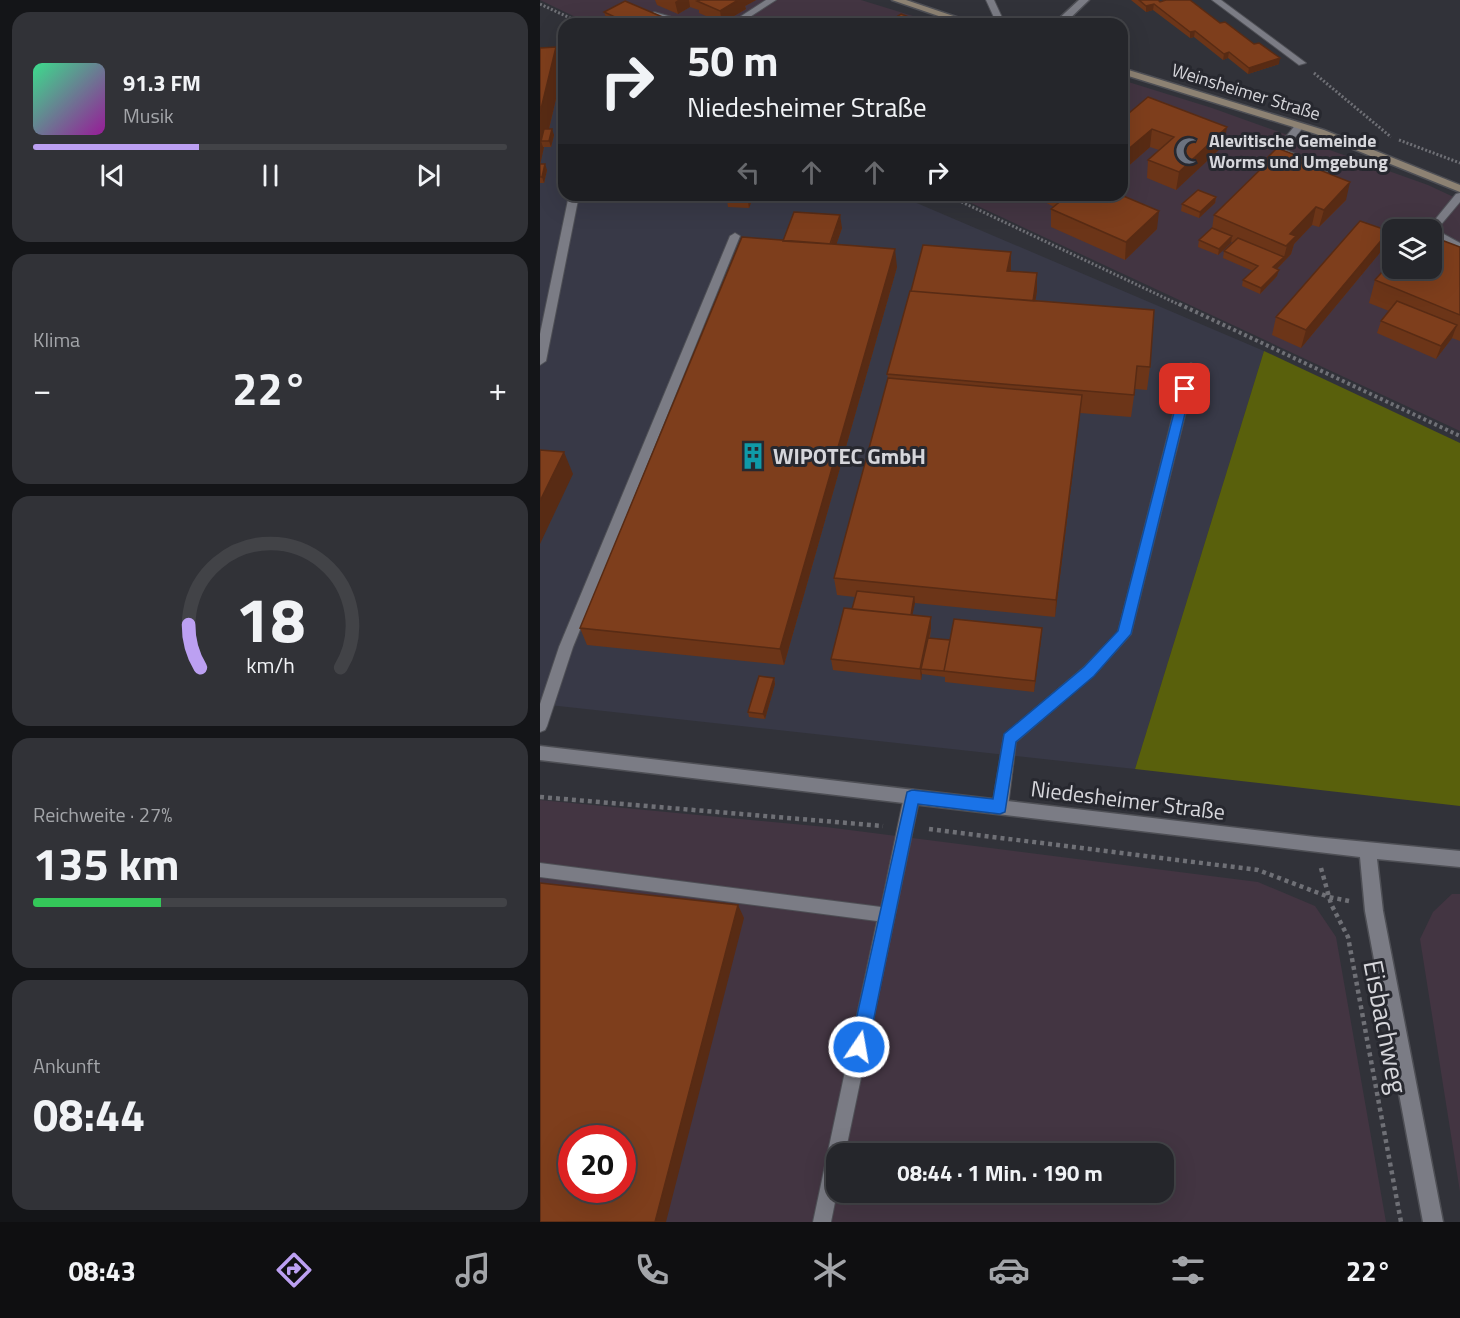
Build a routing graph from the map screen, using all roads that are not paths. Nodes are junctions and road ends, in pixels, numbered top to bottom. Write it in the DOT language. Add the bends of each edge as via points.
graph roads {
  1 [pos="772,0"];
  2 [pos="897,0"];
  3 [pos="990,0"];
  4 [pos="1084,0"];
  5 [pos="1216,0"];
  6 [pos="654,15"];
  7 [pos="665,18"];
  8 [pos="743,18"];
  9 [pos="953,18"];
  10 [pos="998,18"];
  11 [pos="1064,18"];
  12 [pos="540,61"];
  13 [pos="1302,63"];
  14 [pos="558,65"];
  15 [pos="1128,73"];
  16 [pos="1300,126"];
  17 [pos="1328,169"];
  18 [pos="1460,189"];
  19 [pos="1460,196"];
  20 [pos="573,201"];
  21 [pos="735,236"];
  22 [pos="1460,247"];
  23 [pos="540,361"];
  24 [pos="1191,367"];
  25 [pos="540,726"];
  26 [pos="540,753"];
  27 [pos="912,796"];
  28 [pos="1000,807"];
  29 [pos="1368,851"];
  30 [pos="1460,859"];
  31 [pos="540,870"];
  32 [pos="886,915"];
  33 [pos="822,1222"];
  34 [pos="1434,1222"];
  1 -- 8 [label="lane"];
  2 -- 9 [label="main road"];
  3 -- 10 [label="lane"];
  4 -- 11 [label="street"];
  5 -- 13 [label="lane"];
  6 -- 7 [label="lane"];
  12 -- 14 [label="lane"];
  15 -- 16 [label="main road, Weinsheimer Straße"];
  16 -- 17 [label="lane" via="1279,151"];
  16 -- 18 [label="main road, Weinsheimer Straße"];
  19 -- 22 [label="lane" via="1434,227 1435,234"];
  20 -- 23 [label="lane"];
  21 -- 25 [label="lane" via="566,647"];
  24 -- 28 [label="lane" via="1124,634 1089,671 1009,739"];
  26 -- 27 [label="street, Niedesheimer Straße"];
  27 -- 28 [label="street, Niedesheimer Straße"];
  27 -- 32 [label="lane"];
  28 -- 29 [label="street, Niedesheimer Straße"];
  29 -- 30 [label="street, Niedesheimer Straße"];
  29 -- 34 [label="street" via="1374,906"];
  31 -- 32 [label="lane"];
  32 -- 33 [label="lane"];
}
